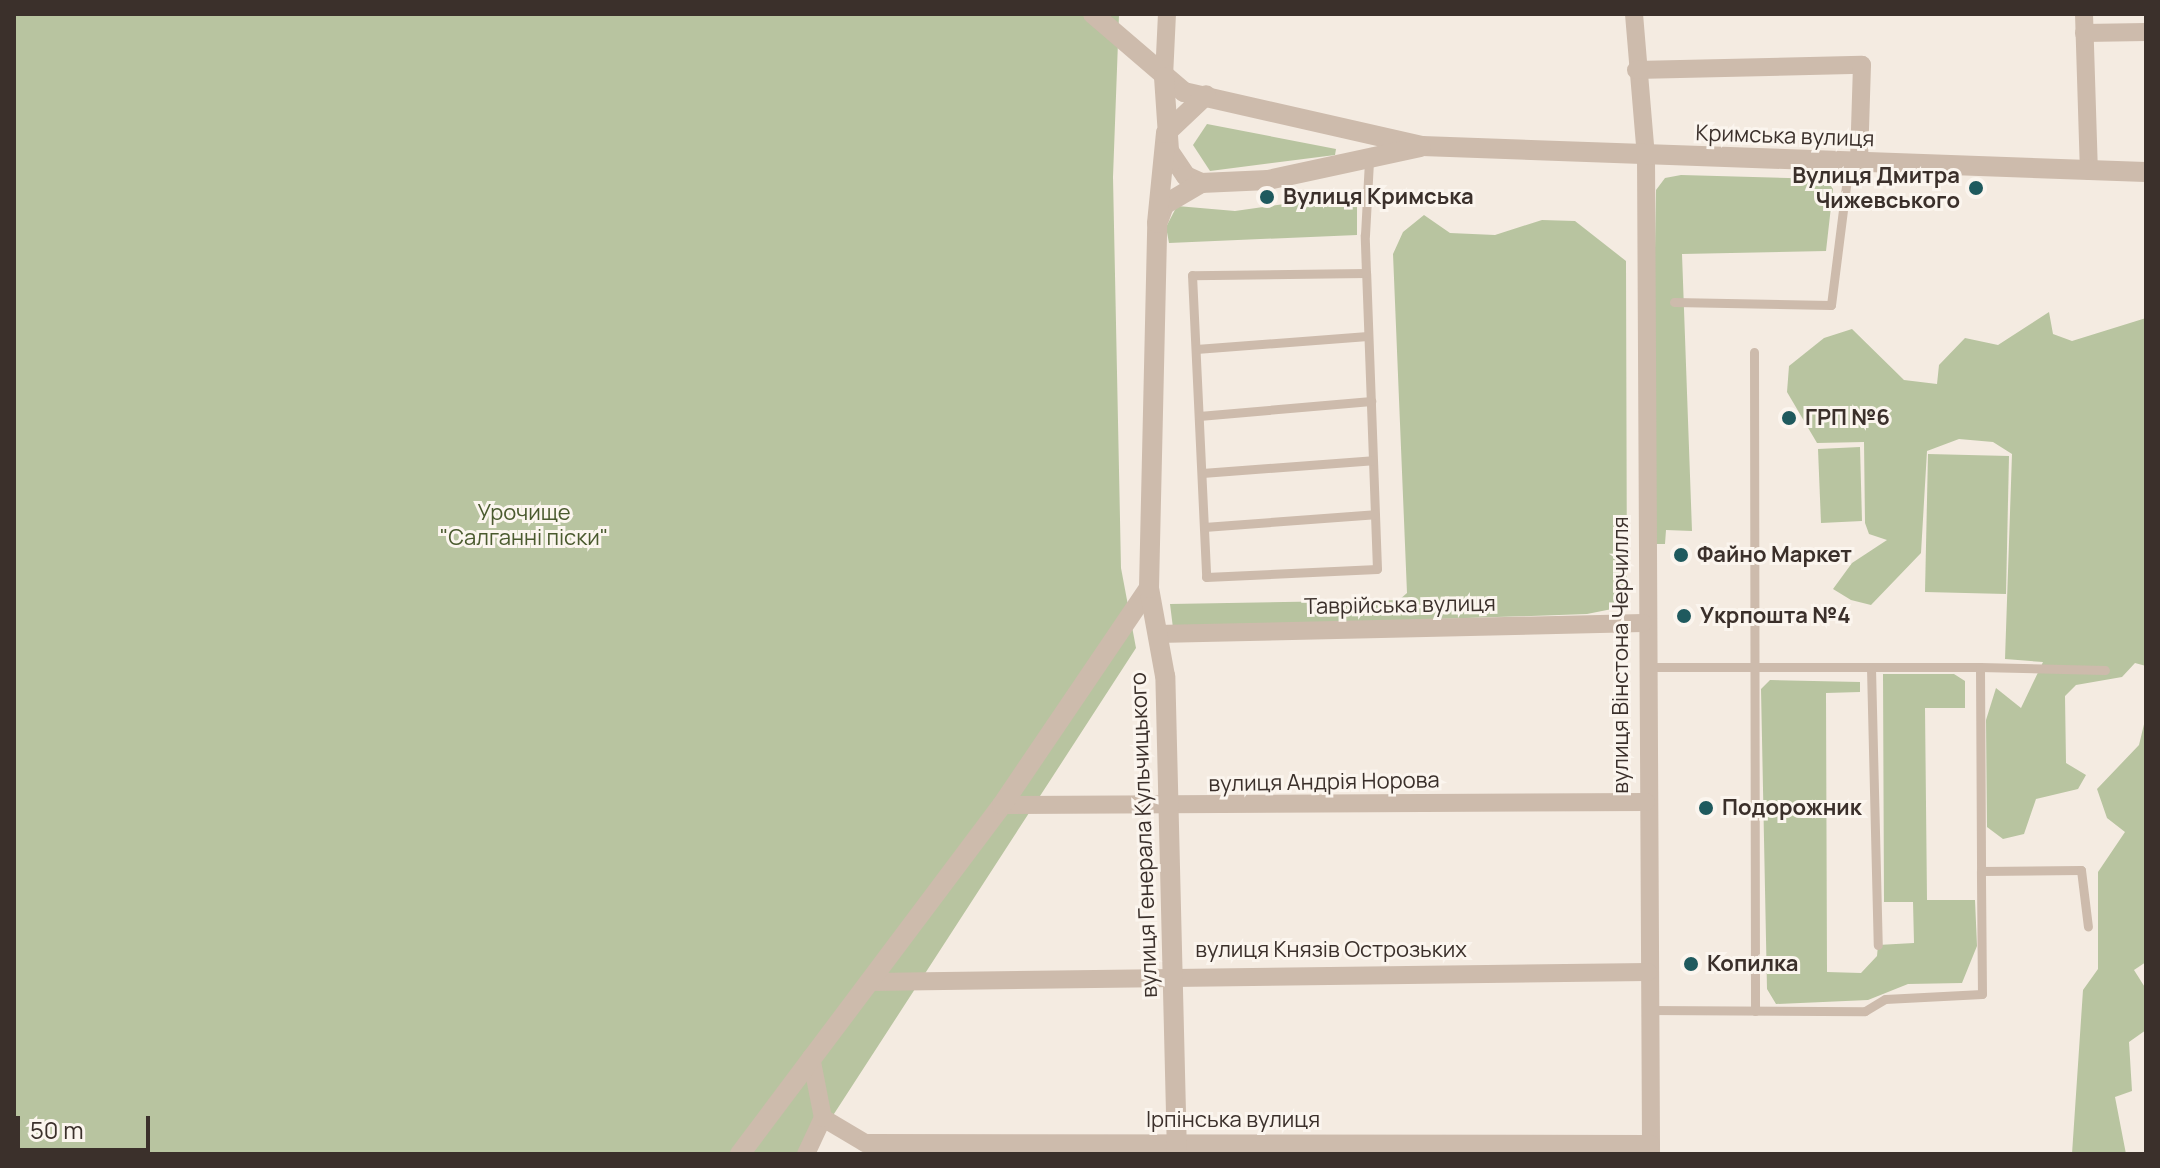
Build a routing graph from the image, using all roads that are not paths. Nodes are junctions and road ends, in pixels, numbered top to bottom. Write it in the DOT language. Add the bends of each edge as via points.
graph roads {
  1 [pos="1093,14"];
  2 [pos="1167,14"];
  3 [pos="1634,14"];
  4 [pos="2084,23"];
  5 [pos="2146,32"];
  6 [pos="1636,70"];
  7 [pos="1164,77"];
  8 [pos="1206,95"];
  9 [pos="1351,128"];
  10 [pos="1166,133"];
  11 [pos="1422,146"];
  12 [pos="1646,156"];
  13 [pos="1369,161"];
  14 [pos="1854,163"];
  15 [pos="2089,171"];
  16 [pos="2146,172"];
  17 [pos="1201,183"];
  18 [pos="1157,223"];
  19 [pos="1366,273"];
  20 [pos="1674,302"];
  21 [pos="1368,336"];
  22 [pos="1196,349"];
  23 [pos="1754,352"];
  24 [pos="1371,401"];
  25 [pos="1199,416"];
  26 [pos="1373,460"];
  27 [pos="1202,473"];
  28 [pos="1375,514"];
  29 [pos="1204,527"];
  30 [pos="1149,588"];
  31 [pos="1643,623"];
  32 [pos="1157,634"];
  33 [pos="1644,667"];
  34 [pos="1980,667"];
  35 [pos="1871,668"];
  36 [pos="2105,670"];
  37 [pos="1750,671"];
  38 [pos="1646,802"];
  39 [pos="1002,805"];
  40 [pos="1170,809"];
  41 [pos="1981,871"];
  42 [pos="2088,927"];
  43 [pos="1878,945"];
  44 [pos="1648,972"];
  45 [pos="1173,975"];
  46 [pos="870,982"];
  47 [pos="1649,1010"];
  48 [pos="1755,1011"];
  49 [pos="811,1057"];
  50 [pos="823,1118"];
  51 [pos="1177,1149"];
  52 [pos="1651,1149"];
  53 [pos="740,1154"];
  54 [pos="806,1154"];
  1 -- 7 [label="street, Кримська вулиця"];
  2 -- 7 [label="street"];
  3 -- 6 [label="street, вулиця Вінстона Черчилля"];
  4 -- 5 [label="street"];
  4 -- 15 [label="street"];
  6 -- 12 [label="street, вулиця Вінстона Черчилля"];
  6 -- 14 [label="street" via="1862,65"];
  7 -- 8 [label="street, Кримська вулиця"];
  7 -- 10 [label="street"];
  8 -- 9 [label="street, Кримська вулиця"];
  8 -- 10 [label="street"];
  9 -- 11 [label="street, Кримська вулиця"];
  9 -- 13 [label="street" via="1367,140"];
  10 -- 17 [label="street" via="1178,168"];
  10 -- 18 [label="street, вулиця Генерала Кульчицького"];
  11 -- 12 [label="street, Кримська вулиця"];
  11 -- 13 [label="street, Кримська вулиця"];
  12 -- 14 [label="street, Кримська вулиця"];
  12 -- 31 [label="street, вулиця Вінстона Черчилля"];
  13 -- 17 [label="street, Кримська вулиця" via="1268,180"];
  13 -- 19 [label="lane"];
  14 -- 15 [label="street, Кримська вулиця"];
  14 -- 20 [label="lane" via="1831,305"];
  15 -- 16 [label="street, Кримська вулиця"];
  17 -- 18 [label="street, Кримська вулиця" via="1164,205"];
  18 -- 30 [label="street, вулиця Генерала Кульчицького"];
  19 -- 21 [label="lane"];
  19 -- 22 [label="lane" via="1192,275"];
  21 -- 22 [label="lane"];
  21 -- 24 [label="lane"];
  22 -- 25 [label="lane"];
  23 -- 37 [label="lane"];
  24 -- 25 [label="lane"];
  24 -- 26 [label="lane"];
  25 -- 27 [label="lane"];
  26 -- 27 [label="lane"];
  26 -- 28 [label="lane"];
  27 -- 29 [label="lane"];
  28 -- 29 [label="lane"];
  28 -- 29 [label="lane" via="1377,569 1206,577"];
  30 -- 32 [label="street, вулиця Генерала Кульчицького"];
  30 -- 39 [label="street"];
  31 -- 32 [label="street, Таврійська вулиця"];
  31 -- 33 [label="street, вулиця Вінстона Черчилля"];
  32 -- 40 [label="street, вулиця Генерала Кульчицького"];
  33 -- 37 [label="lane"];
  33 -- 38 [label="street, вулиця Вінстона Черчилля"];
  34 -- 35 [label="lane"];
  34 -- 36 [label="lane"];
  34 -- 41 [label="lane"];
  35 -- 37 [label="lane"];
  35 -- 43 [label="lane"];
  37 -- 48 [label="lane"];
  38 -- 40 [label="street, вулиця Андрія Норова"];
  38 -- 44 [label="street, вулиця Вінстона Черчилля"];
  39 -- 40 [label="street, вулиця Андрія Норова"];
  39 -- 46 [label="street"];
  40 -- 45 [label="street, вулиця Генерала Кульчицького"];
  41 -- 42 [label="lane" via="2081,870"];
  41 -- 48 [label="lane" via="1982,994 1885,999 1865,1011"];
  44 -- 45 [label="street, вулиця Князів Острозьких"];
  44 -- 47 [label="street, вулиця Вінстона Черчилля"];
  45 -- 46 [label="street, вулиця Князів Острозьких"];
  45 -- 51 [label="street, вулиця Генерала Кульчицького"];
  46 -- 49 [label="street"];
  47 -- 48 [label="lane"];
  47 -- 52 [label="street, вулиця Вінстона Черчилля"];
  49 -- 50 [label="street"];
  49 -- 53 [label="street"];
  50 -- 51 [label="street, Ірпінська вулиця" via="865,1143"];
  50 -- 54 [label="street"];
  51 -- 52 [label="street, Ірпінська вулиця"];
}
